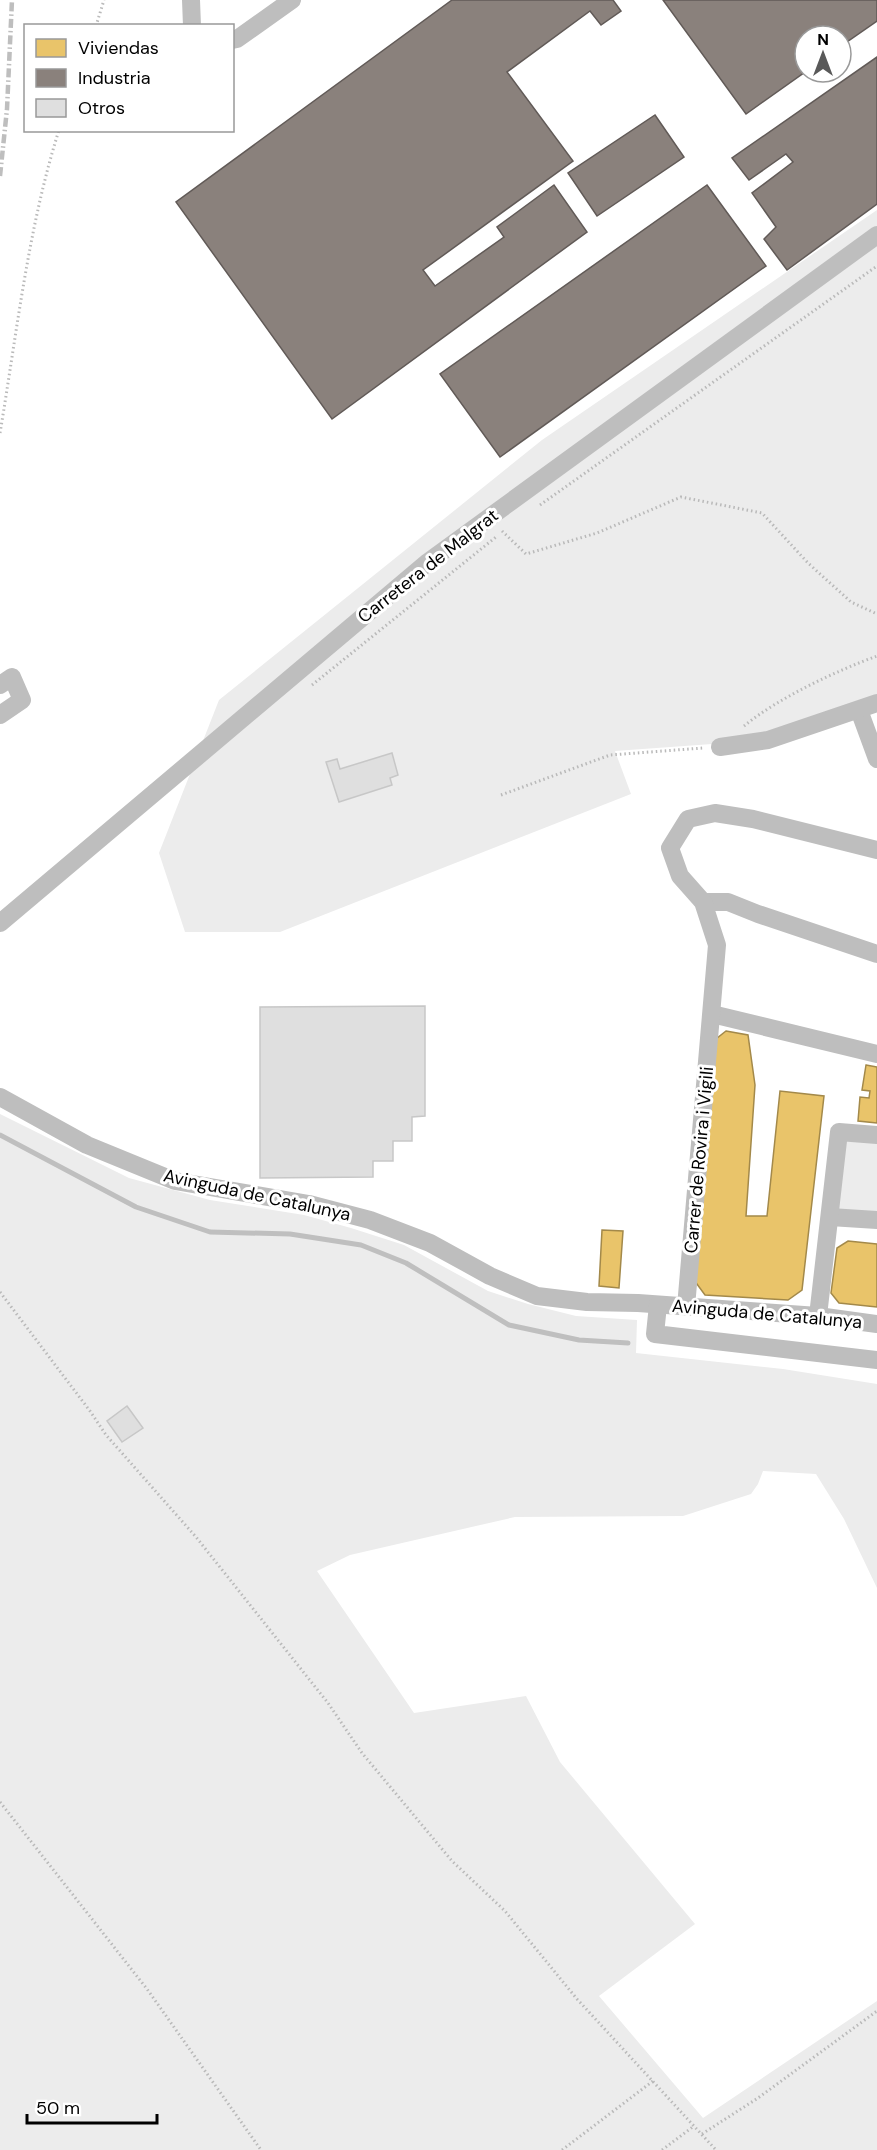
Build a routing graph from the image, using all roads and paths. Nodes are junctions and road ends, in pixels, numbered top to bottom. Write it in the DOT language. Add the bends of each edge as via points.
graph roads {
  1 [pos="104,0"];
  2 [pos="191,0"];
  3 [pos="292,0"];
  4 [pos="97,24"];
  5 [pos="192,24"];
  6 [pos="234,40"];
  7 [pos="58,132"];
  8 [pos="877,235"];
  9 [pos="877,266"];
  10 [pos="0,433"];
  11 [pos="531,511"];
  12 [pos="877,614"];
  13 [pos="877,656"];
  14 [pos="0,686"];
  15 [pos="310,687"];
  16 [pos="877,704"];
  17 [pos="860,710"];
  18 [pos="0,715"];
  19 [pos="720,747"];
  20 [pos="877,759"];
  21 [pos="501,795"];
  22 [pos="877,850"];
  23 [pos="703,902"];
  24 [pos="0,923"];
  25 [pos="877,954"];
  26 [pos="712,1014"];
  27 [pos="877,1054"];
  28 [pos="0,1097"];
  29 [pos="877,1135"];
  30 [pos="830,1217"];
  31 [pos="877,1220"];
  32 [pos="0,1292"];
  33 [pos="658,1305"];
  34 [pos="686,1307"];
  35 [pos="818,1316"];
  36 [pos="877,1324"];
  37 [pos="877,1360"];
  38 [pos="0,1802"];
  39 [pos="877,2012"];
  40 [pos="653,2081"];
  41 [pos="694,2126"];
  42 [pos="702,2134"];
  43 [pos="261,2150"];
  44 [pos="562,2150"];
  45 [pos="662,2150"];
  46 [pos="716,2150"];
  1 -- 4 [label="path"];
  2 -- 5 [label="street"];
  3 -- 6 [label="street"];
  7 -- 10 [label="path" via="36,222"];
  8 -- 24 [label="street, Carretera de Malgrat" via="428,562"];
  9 -- 11 [label="path"];
  12 -- 15 [label="path" via="851,602 762,513 681,497 597,534 526,554 502,531"];
  13 -- 19 [label="path" via="762,711"];
  14 -- 18 [label="street" via="12,677 21,700"];
  16 -- 17 [label="street"];
  17 -- 19 [label="street" via="768,740"];
  17 -- 20 [label="street"];
  19 -- 21 [label="path" via="610,755"];
  22 -- 23 [label="street" via="753,819 715,813 688,819 670,848 680,876"];
  23 -- 25 [label="street" via="728,902"];
  23 -- 26 [label="street, Carrer de Rovira i Vigili" via="717,945"];
  26 -- 27 [label="street"];
  26 -- 34 [label="street, Carrer de Rovira i Vigili"];
  28 -- 33 [label="street, Avinguda de Catalunya" via="87,1145 175,1181 309,1204 370,1220 430,1243 537,1296"];
  29 -- 30 [label="street" via="839,1132"];
  30 -- 31 [label="street"];
  30 -- 35 [label="street"];
  32 -- 40 [label="path" via="106,1435 196,1537 328,1703 362,1753 452,1861 506,1911 577,1999"];
  33 -- 34 [label="street, Avinguda de Catalunya"];
  33 -- 37 [label="street, Avinguda de Catalunya" via="655,1334"];
  34 -- 35 [label="street, Avinguda de Catalunya"];
  35 -- 36 [label="street, Avinguda de Catalunya"];
  38 -- 43 [label="path" via="147,1989"];
  39 -- 42 [label="path"];
  40 -- 41 [label="path"];
  40 -- 44 [label="path"];
  41 -- 42 [label="path"];
  41 -- 45 [label="path"];
  42 -- 46 [label="path"];
}
